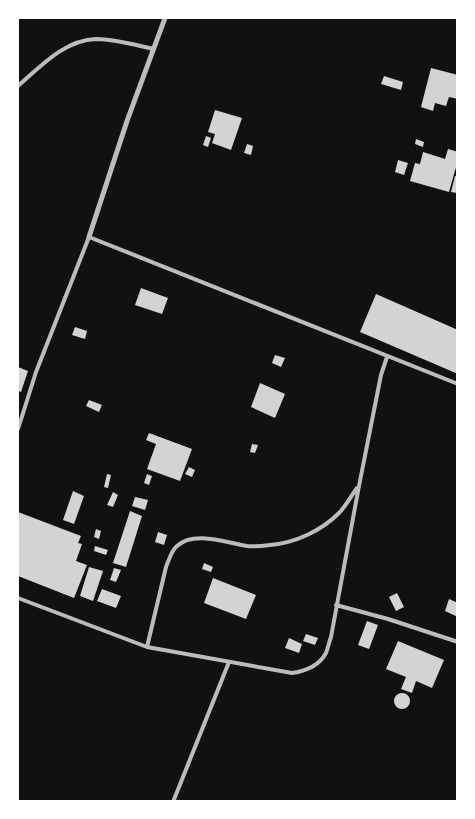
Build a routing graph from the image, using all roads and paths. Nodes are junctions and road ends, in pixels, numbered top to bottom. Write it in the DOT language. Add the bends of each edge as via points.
graph roads {
  1 [pos="165,18"];
  2 [pos="154,49"];
  3 [pos="18,86"];
  4 [pos="89,237"];
  5 [pos="387,357"];
  6 [pos="458,384"];
  7 [pos="18,429"];
  8 [pos="358,486"];
  9 [pos="18,598"];
  10 [pos="336,605"];
  11 [pos="458,642"];
  12 [pos="147,647"];
  13 [pos="229,662"];
  14 [pos="173,802"];
  1 -- 2 [label="street"];
  2 -- 3 [label="lane" via="96,39 78,42 56,54"];
  2 -- 4 [label="street"];
  4 -- 5 [label="lane"];
  4 -- 7 [label="lane" via="36,372"];
  5 -- 6 [label="lane"];
  5 -- 8 [label="lane"];
  8 -- 10 [label="lane"];
  8 -- 12 [label="lane" via="339,513 319,529 298,539 250,546 207,538 190,539 177,546 166,567"];
  9 -- 12 [label="lane"];
  10 -- 11 [label="lane"];
  10 -- 13 [label="lane" via="326,653 307,671 292,673"];
  12 -- 13 [label="lane"];
  13 -- 14 [label="lane"];
}
